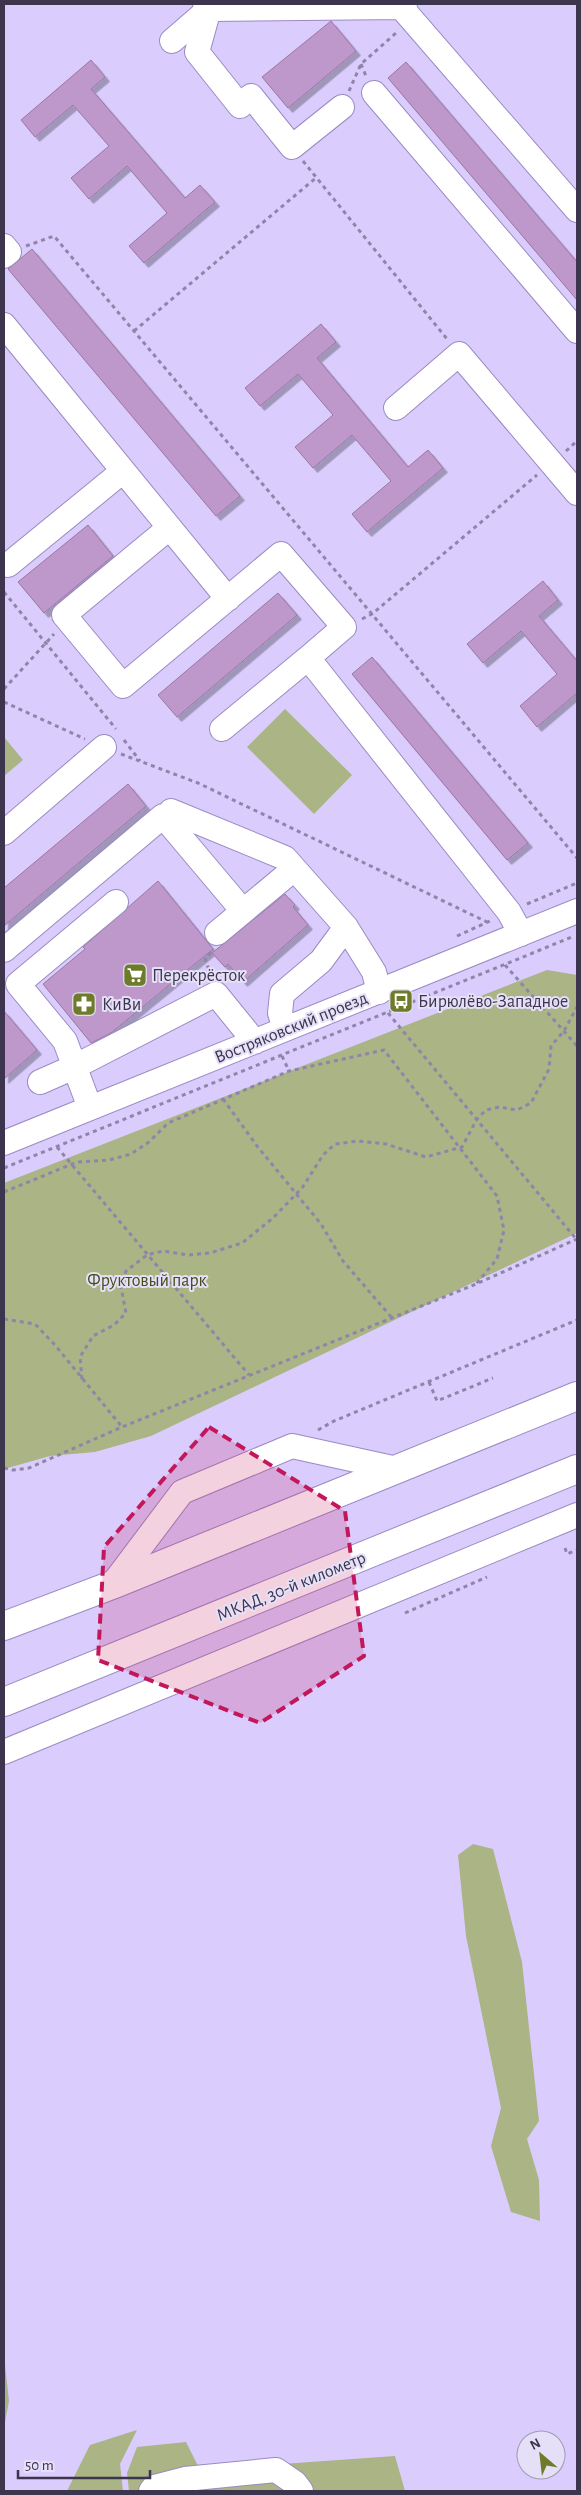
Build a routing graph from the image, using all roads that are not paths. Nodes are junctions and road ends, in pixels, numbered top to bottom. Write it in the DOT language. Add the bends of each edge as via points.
graph roads {
  1 [pos="207,6"];
  2 [pos="252,6"];
  3 [pos="406,10"];
  4 [pos="172,41"];
  5 [pos="374,93"];
  6 [pos="342,107"];
  7 [pos="577,210"];
  8 [pos="4,325"];
  9 [pos="577,330"];
  10 [pos="396,408"];
  11 [pos="123,471"];
  12 [pos="577,494"];
  13 [pos="169,528"];
  14 [pos="8,565"];
  15 [pos="228,599"];
  16 [pos="308,658"];
  17 [pos="222,729"];
  18 [pos="115,739"];
  19 [pos="171,811"];
  20 [pos="4,833"];
  21 [pos="294,869"];
  22 [pos="116,902"];
  23 [pos="577,910"];
  24 [pos="243,911"];
  25 [pos="346,928"];
  26 [pos="217,933"];
  27 [pos="521,934"];
  28 [pos="4,950"];
  29 [pos="384,1002"];
  30 [pos="285,1029"];
  31 [pos="255,1042"];
  32 [pos="74,1067"];
  33 [pos="40,1082"];
  34 [pos="90,1108"];
  35 [pos="4,1143"];
  36 [pos="577,1396"];
  37 [pos="397,1469"];
  38 [pos="577,1470"];
  39 [pos="577,1515"];
  40 [pos="112,1584"];
  41 [pos="4,1626"];
  42 [pos="4,1702"];
  43 [pos="4,1752"];
  44 [pos="152,2491"];
  45 [pos="301,2491"];
  1 -- 2 [label="street"];
  1 -- 4 [label="street"];
  1 -- 6 [label="street" via="197,52 240,106 251,96 292,147"];
  2 -- 3 [label="street"];
  3 -- 7 [label="street"];
  5 -- 9 [label="street"];
  8 -- 11 [label="street"];
  10 -- 12 [label="street" via="458,354"];
  11 -- 13 [label="street"];
  11 -- 14 [label="street"];
  13 -- 15 [label="street"];
  13 -- 15 [label="street" via="64,615 68,620 123,686"];
  15 -- 16 [label="street" via="281,554 344,627"];
  16 -- 17 [label="street"];
  16 -- 27 [label="street" via="509,912"];
  18 -- 20 [label="street"];
  19 -- 21 [label="street" via="285,858"];
  21 -- 24 [label="street"];
  21 -- 25 [label="street"];
  22 -- 32 [label="street" via="18,984 64,1041"];
  23 -- 27 [label="street, Востряковский проезд"];
  24 -- 26 [label="street"];
  24 -- 28 [label="street" via="163,816"];
  25 -- 29 [label="street" via="374,972"];
  25 -- 30 [label="street" via="321,962 282,994 280,1013"];
  27 -- 29 [label="street, Востряковский проезд"];
  29 -- 30 [label="street, Востряковский проезд"];
  30 -- 31 [label="street, Востряковский проезд"];
  31 -- 32 [label="street" via="216,994"];
  31 -- 34 [label="street, Востряковский проезд"];
  32 -- 33 [label="street"];
  32 -- 34 [label="street"];
  34 -- 35 [label="street, Востряковский проезд"];
  36 -- 37 [label="highway"];
  37 -- 40 [label="highway"];
  37 -- 40 [label="street" via="292,1446 182,1492"];
  38 -- 42 [label="highway, МКАД, 30-й километр"];
  39 -- 43 [label="street"];
  40 -- 41 [label="highway"];
  44 -- 45 [label="street" via="154,2487 184,2479 276,2470"];
}
